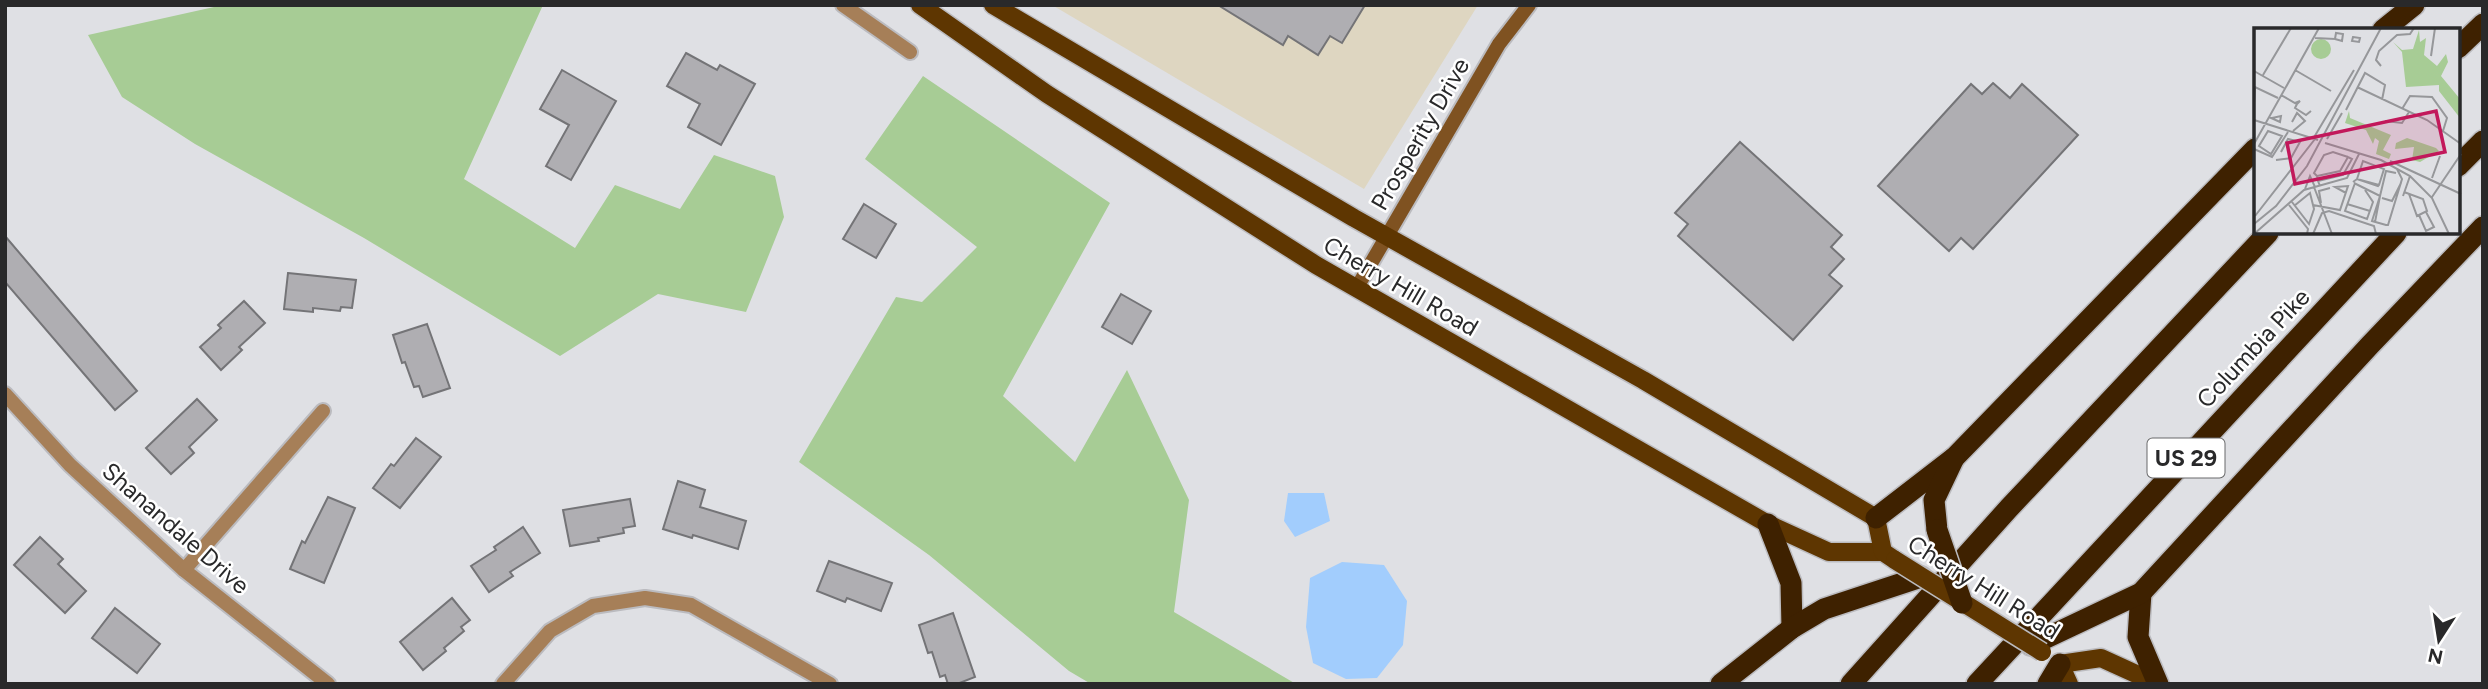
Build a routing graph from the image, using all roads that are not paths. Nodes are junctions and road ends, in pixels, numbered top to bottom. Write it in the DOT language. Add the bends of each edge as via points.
graph roads {
  1 [pos="843,5"];
  2 [pos="920,5"];
  3 [pos="993,5"];
  4 [pos="1529,5"];
  5 [pos="2414,5"];
  6 [pos="2483,24"];
  7 [pos="2385,28"];
  8 [pos="2460,46"];
  9 [pos="910,52"];
  10 [pos="2483,141"];
  11 [pos="2254,150"];
  12 [pos="2460,164"];
  13 [pos="2483,227"];
  14 [pos="2267,234"];
  15 [pos="2395,234"];
  16 [pos="1387,236"];
  17 [pos="1356,289"];
  18 [pos="5,394"];
  19 [pos="323,411"];
  20 [pos="1955,457"];
  21 [pos="1876,517"];
  22 [pos="1768,524"];
  23 [pos="1889,556"];
  24 [pos="184,570"];
  25 [pos="1920,577"];
  26 [pos="2141,593"];
  27 [pos="1962,603"];
  28 [pos="1792,628"];
  29 [pos="2044,654"];
  30 [pos="328,684"];
  31 [pos="503,684"];
  32 [pos="830,684"];
  33 [pos="1721,684"];
  34 [pos="1851,684"];
  35 [pos="1977,684"];
  36 [pos="2048,684"];
  37 [pos="2069,684"];
  38 [pos="2158,684"];
  1 -- 9 [label="street"];
  2 -- 17 [label="main road, Cherry Hill Road" via="1070,109"];
  3 -- 16 [label="main road, Cherry Hill Road"];
  4 -- 16 [label="street, Prosperity Drive" via="1499,44"];
  5 -- 7 [label="highway"];
  6 -- 8 [label="highway"];
  10 -- 12 [label="highway"];
  11 -- 20 [label="highway"];
  13 -- 26 [label="highway"];
  14 -- 34 [label="highway"];
  15 -- 35 [label="highway, Columbia Pike / US 29"];
  16 -- 17 [label="street, Prosperity Drive"];
  16 -- 21 [label="main road, Cherry Hill Road"];
  17 -- 22 [label="main road, Cherry Hill Road"];
  18 -- 24 [label="street, Shanandale Drive" via="70,466"];
  19 -- 24 [label="street"];
  20 -- 21 [label="highway"];
  20 -- 27 [label="highway, bridge" via="1934,500 1937,530"];
  21 -- 23 [label="main road, Cherry Hill Road"];
  22 -- 23 [label="main road, Cherry Hill Road" via="1829,552"];
  22 -- 28 [label="highway" via="1791,583"];
  23 -- 25 [label="main road, Cherry Hill Road, bridge"];
  24 -- 30 [label="street, Shanandale Drive"];
  25 -- 27 [label="main road, Cherry Hill Road, bridge"];
  25 -- 28 [label="highway" via="1824,609"];
  26 -- 29 [label="highway" via="2054,634"];
  26 -- 38 [label="highway" via="2138,637"];
  27 -- 29 [label="main road, Cherry Hill Road, bridge"];
  28 -- 33 [label="highway"];
  29 -- 36 [label="highway"];
  29 -- 37 [label="main road"];
  29 -- 38 [label="main road" via="2101,658"];
  31 -- 32 [label="street" via="550,631 593,606 645,598 691,605"];
}
